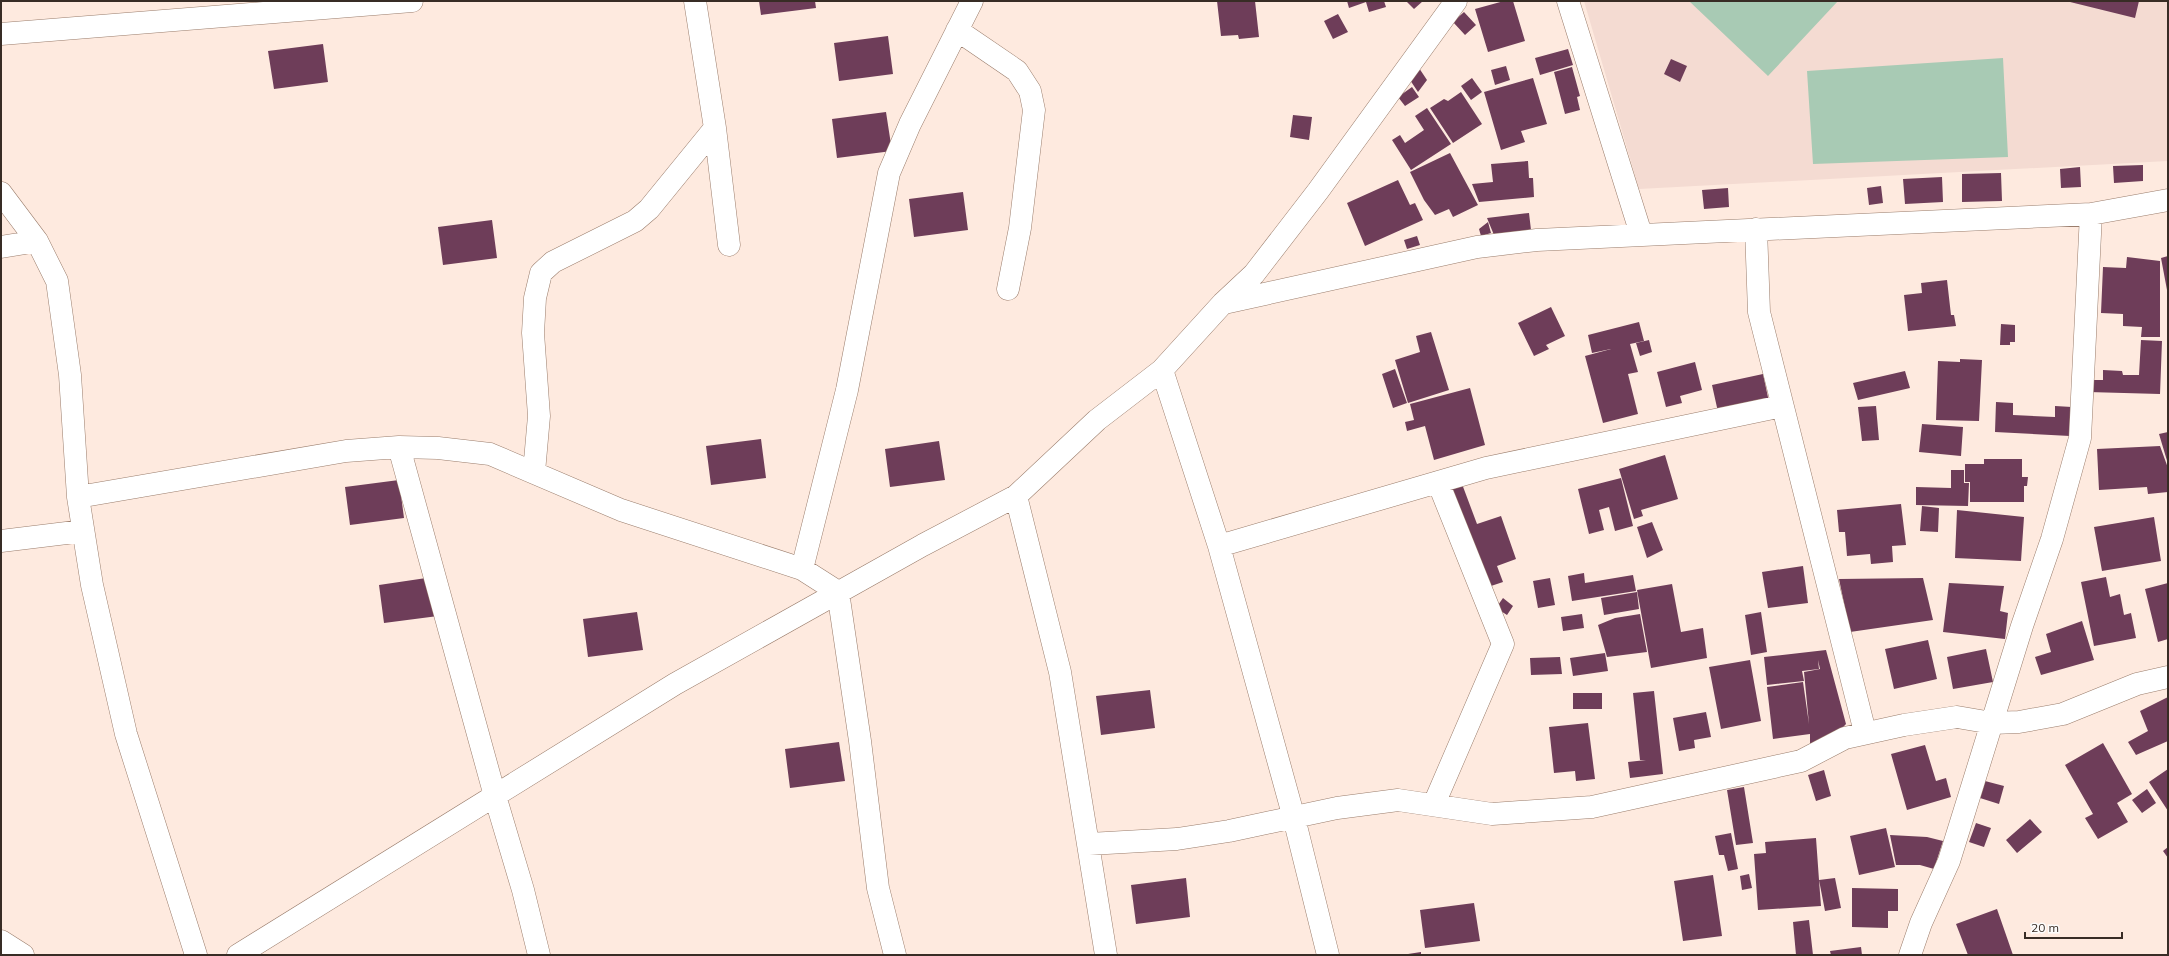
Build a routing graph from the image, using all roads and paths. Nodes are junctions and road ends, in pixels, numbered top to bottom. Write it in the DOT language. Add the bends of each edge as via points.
graph roads {
  1 [pos="412,1"];
  2 [pos="695,1"];
  3 [pos="972,1"];
  4 [pos="1456,1"];
  5 [pos="1568,1"];
  6 [pos="301,6"];
  7 [pos="957,30"];
  8 [pos="1,34"];
  9 [pos="714,128"];
  10 [pos="1,193"];
  11 [pos="2168,200"];
  12 [pos="2091,214"];
  13 [pos="1756,230"];
  14 [pos="1641,234"];
  15 [pos="37,241"];
  16 [pos="728,245"];
  17 [pos="1,247"];
  18 [pos="1008,289"];
  19 [pos="1222,303"];
  20 [pos="1162,370"];
  21 [pos="1782,406"];
  22 [pos="399,447"];
  23 [pos="534,472"];
  24 [pos="1438,482"];
  25 [pos="1016,496"];
  26 [pos="78,497"];
  27 [pos="83,530"];
  28 [pos="1,541"];
  29 [pos="1219,546"];
  30 [pos="802,569"];
  31 [pos="838,592"];
  32 [pos="2168,677"];
  33 [pos="1992,723"];
  34 [pos="1865,732"];
  35 [pos="495,796"];
  36 [pos="1434,804"];
  37 [pos="1294,818"];
  38 [pos="1089,844"];
  39 [pos="1,941"];
  40 [pos="23,955"];
  41 [pos="196,955"];
  42 [pos="238,955"];
  43 [pos="539,955"];
  44 [pos="895,955"];
  45 [pos="1106,955"];
  46 [pos="1328,955"];
  47 [pos="1910,955"];
  1 -- 6 [label="street"];
  2 -- 9 [label="street"];
  3 -- 7 [label="street"];
  4 -- 19 [label="street" via="1318,191 1254,274"];
  5 -- 14 [label="street"];
  6 -- 8 [label="street"];
  7 -- 18 [label="street" via="1017,71 1030,91 1034,110 1020,228"];
  7 -- 30 [label="street" via="910,124 889,173 847,390"];
  9 -- 16 [label="street"];
  9 -- 23 [label="street" via="649,209 635,222 553,262 541,273 535,298 533,333 539,416"];
  10 -- 15 [label="street"];
  11 -- 12 [label="street"];
  12 -- 13 [label="street"];
  12 -- 33 [label="street" via="2080,438 2052,539"];
  13 -- 14 [label="street"];
  13 -- 21 [label="street" via="1759,312"];
  14 -- 19 [label="street" via="1537,240 1477,247"];
  15 -- 17 [label="street"];
  15 -- 26 [label="street" via="57,281 70,375"];
  19 -- 20 [label="street"];
  20 -- 25 [label="street" via="1097,420"];
  20 -- 29 [label="street"];
  21 -- 24 [label="street" via="1486,468"];
  21 -- 34 [label="street"];
  22 -- 23 [label="street" via="490,454"];
  22 -- 26 [label="street" via="346,451"];
  22 -- 35 [label="street"];
  23 -- 30 [label="street" via="622,510"];
  24 -- 29 [label="street"];
  24 -- 36 [label="street" via="1503,644"];
  25 -- 31 [label="street"];
  25 -- 38 [label="street" via="1060,672"];
  26 -- 27 [label="street"];
  27 -- 28 [label="street"];
  27 -- 41 [label="street" via="92,585 126,734"];
  29 -- 37 [label="street"];
  30 -- 31 [label="street"];
  31 -- 35 [label="street" via="675,684"];
  31 -- 44 [label="street" via="878,888"];
  32 -- 33 [label="street" via="2137,684 2063,714 2019,722"];
  33 -- 34 [label="street" via="1957,718"];
  33 -- 47 [label="street" via="1949,861 1921,923"];
  34 -- 36 [label="street" via="1846,738 1802,761 1592,807 1492,814"];
  35 -- 42 [label="street"];
  35 -- 43 [label="street"];
  36 -- 37 [label="street" via="1398,800 1337,808"];
  37 -- 38 [label="street" via="1177,839"];
  37 -- 46 [label="street"];
  38 -- 45 [label="street"];
  39 -- 40 [label="street"];
}
